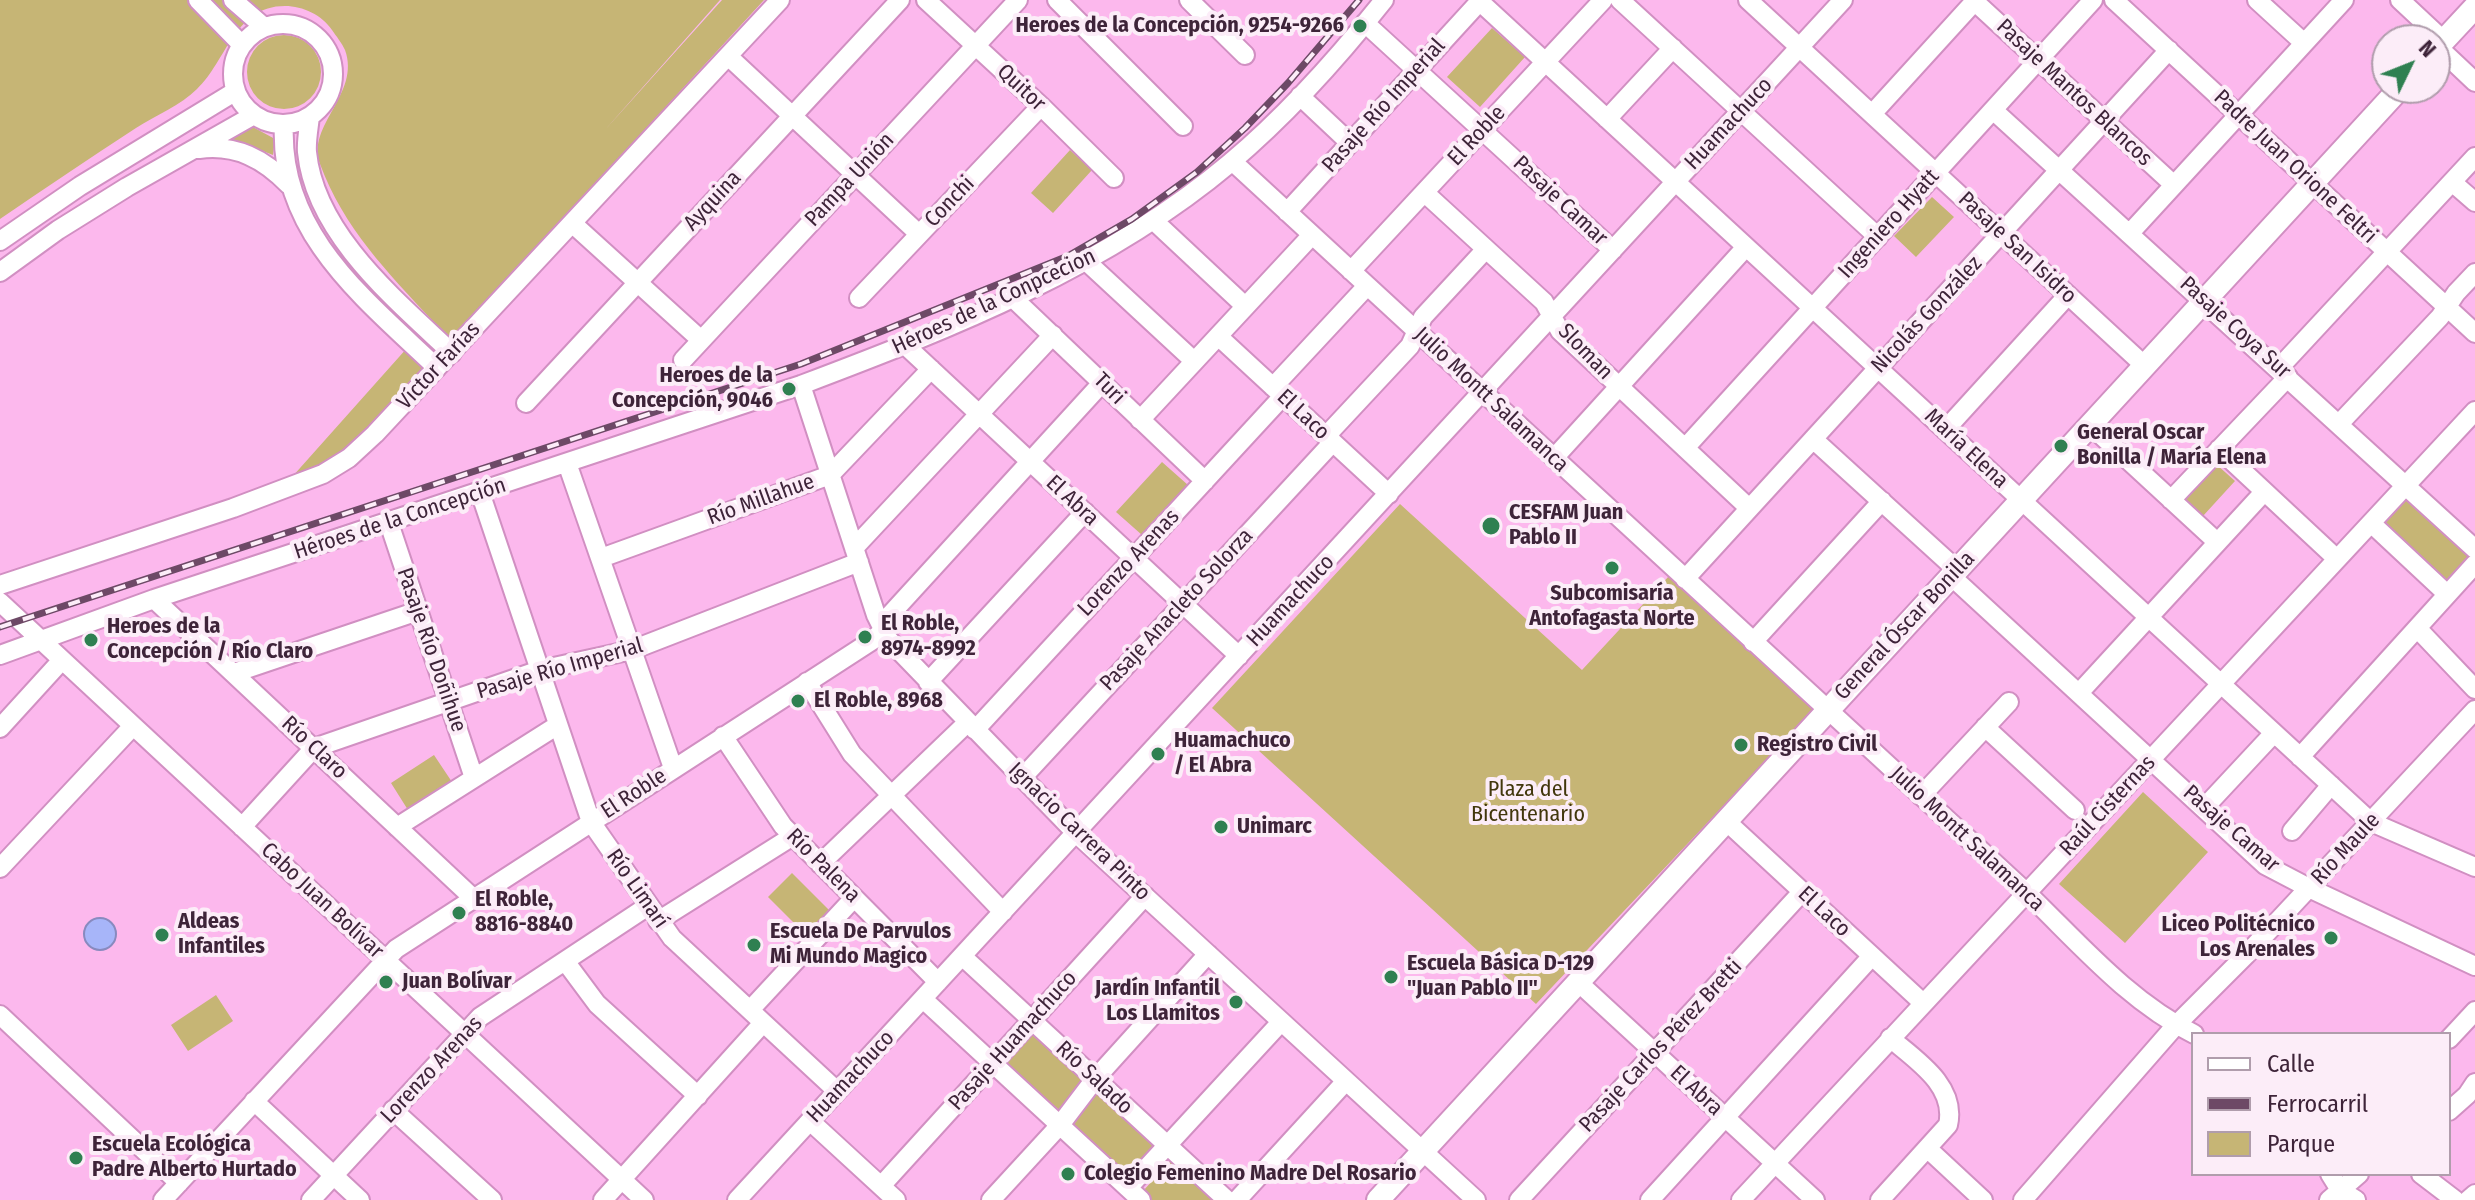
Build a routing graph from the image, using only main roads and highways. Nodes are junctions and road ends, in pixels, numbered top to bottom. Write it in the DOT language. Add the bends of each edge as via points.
graph roads {
  1 [pos="2475,7"];
  2 [pos="2451,33"];
  3 [pos="2385,104"];
  4 [pos="1378,1200"];
  1 -- 2 [label="main road"];
  3 -- 4 [label="main road, General Óscar Bonilla"];
}
